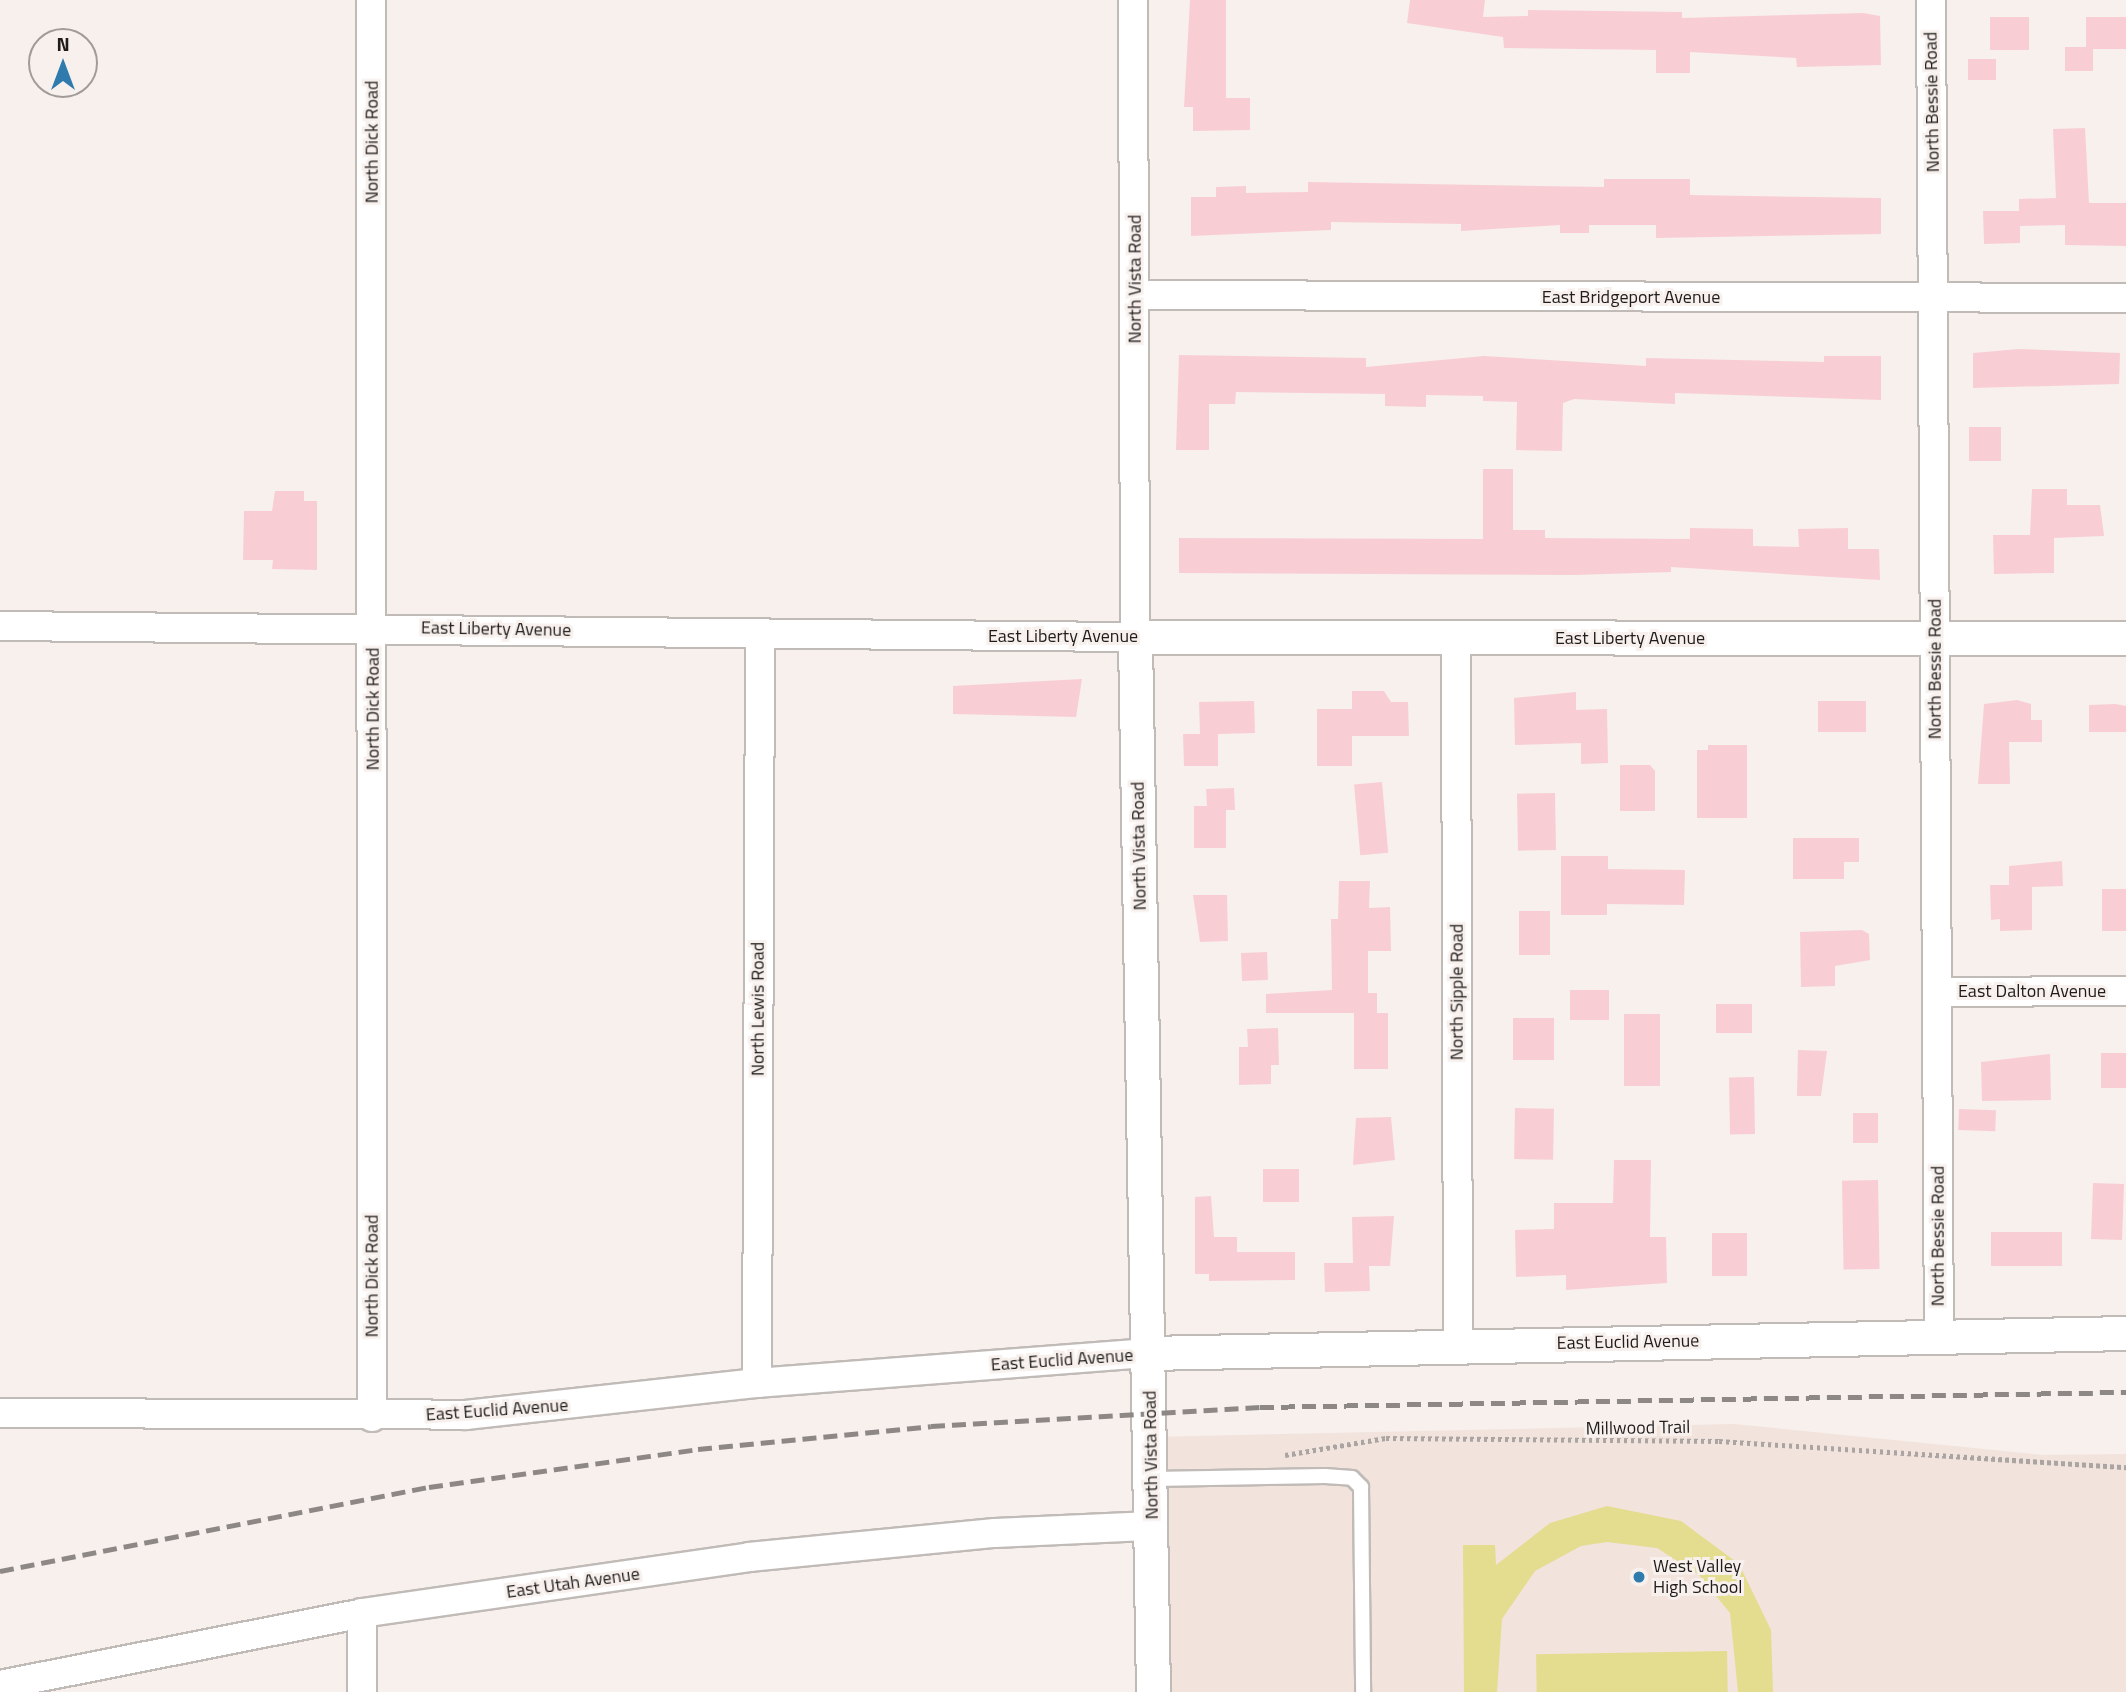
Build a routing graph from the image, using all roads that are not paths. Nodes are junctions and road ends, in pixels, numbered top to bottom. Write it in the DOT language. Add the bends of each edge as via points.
graph roads {
  1 [pos="372,0"];
  2 [pos="1133,0"];
  3 [pos="1931,0"];
  4 [pos="1136,295"];
  5 [pos="2126,298"];
  6 [pos="1934,299"];
  7 [pos="0,626"];
  8 [pos="373,627"];
  9 [pos="760,634"];
  10 [pos="1135,637"];
  11 [pos="1456,638"];
  12 [pos="2126,638"];
  13 [pos="1934,639"];
  14 [pos="2126,991"];
  15 [pos="1938,992"];
  16 [pos="2126,1333"];
  17 [pos="1939,1337"];
  18 [pos="1458,1345"];
  19 [pos="1148,1353"];
  20 [pos="757,1383"];
  21 [pos="0,1413"];
  22 [pos="372,1417"];
  23 [pos="1152,1479"];
  24 [pos="1152,1527"];
  25 [pos="362,1614"];
  26 [pos="0,1685"];
  27 [pos="362,1692"];
  28 [pos="1153,1692"];
  29 [pos="1363,1692"];
  1 -- 8 [label="street, North Dick Road"];
  2 -- 4 [label="street, North Vista Road"];
  3 -- 6 [label="street, North Bessie Road"];
  4 -- 6 [label="street, East Bridgeport Avenue"];
  4 -- 10 [label="street, North Vista Road"];
  5 -- 6 [label="street, East Bridgeport Avenue"];
  6 -- 13 [label="street, North Bessie Road"];
  7 -- 8 [label="street, East Liberty Avenue"];
  8 -- 9 [label="street, East Liberty Avenue"];
  8 -- 22 [label="street, North Dick Road"];
  9 -- 10 [label="street, East Liberty Avenue"];
  9 -- 20 [label="street, North Lewis Road"];
  10 -- 11 [label="street, East Liberty Avenue"];
  10 -- 19 [label="street, North Vista Road"];
  11 -- 13 [label="street, East Liberty Avenue"];
  11 -- 18 [label="street, North Sipple Road"];
  12 -- 13 [label="street, East Liberty Avenue"];
  13 -- 15 [label="street, North Bessie Road"];
  14 -- 15 [label="street, East Dalton Avenue"];
  15 -- 17 [label="street, North Bessie Road"];
  16 -- 17 [label="street, East Euclid Avenue"];
  17 -- 18 [label="street, East Euclid Avenue"];
  18 -- 19 [label="street, East Euclid Avenue"];
  19 -- 20 [label="street, East Euclid Avenue"];
  19 -- 23 [label="street, North Vista Road"];
  20 -- 22 [label="street, East Euclid Avenue" via="516,1412"];
  21 -- 22 [label="street, East Euclid Avenue"];
  23 -- 24 [label="street, North Vista Road"];
  23 -- 29 [label="lane" via="1352,1478 1361,1488"];
  24 -- 25 [label="street, East Utah Avenue" via="1009,1532 749,1557"];
  24 -- 28 [label="street, North Vista Road"];
  25 -- 26 [label="street, East Utah Avenue"];
  25 -- 27 [label="street"];
}
